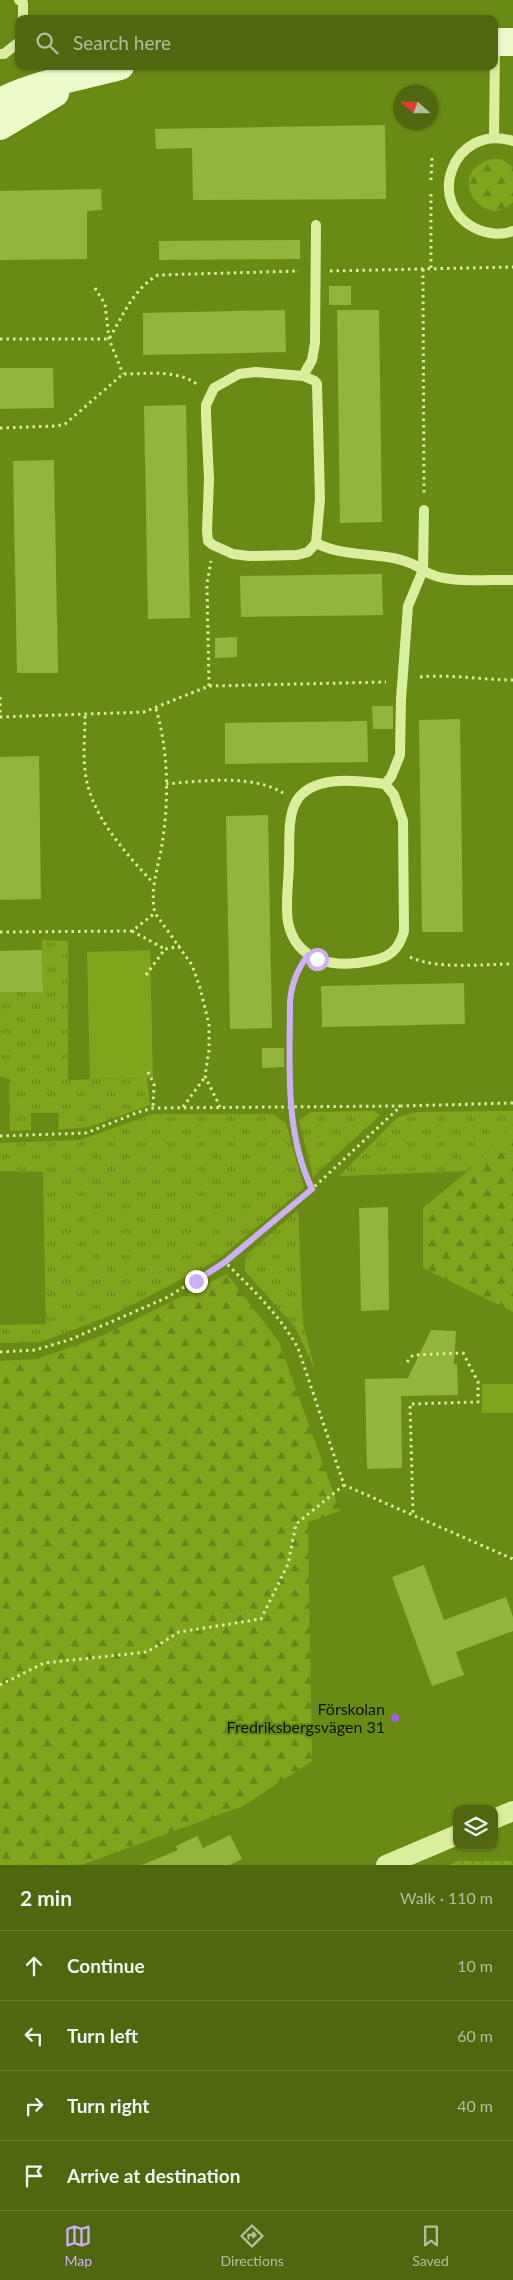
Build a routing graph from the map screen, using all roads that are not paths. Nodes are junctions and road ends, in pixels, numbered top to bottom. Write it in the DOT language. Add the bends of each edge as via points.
graph roads {
  1 [pos="19,0"];
  2 [pos="23,15"];
  3 [pos="501,42"];
  4 [pos="15,45"];
  5 [pos="0,54"];
  6 [pos="105,70"];
  7 [pos="87,75"];
  8 [pos="0,102"];
  9 [pos="0,126"];
  10 [pos="494,138"];
  11 [pos="513,141"];
  12 [pos="316,225"];
  13 [pos="513,230"];
  14 [pos="303,376"];
  15 [pos="424,510"];
  16 [pos="316,544"];
  17 [pos="423,570"];
  18 [pos="513,580"];
  19 [pos="386,784"];
  20 [pos="513,1811"];
  21 [pos="498,1817"];
  22 [pos="453,1837"];
  23 [pos="386,1865"];
  1 -- 2 [label="lane" via="23,3"];
  3 -- 10 [label="lane"];
  4 -- 5 [label="lane"];
  6 -- 7 [label="street"];
  7 -- 8 [label="street" via="58,80"];
  7 -- 9 [label="street"];
  10 -- 11 [label="lane"];
  10 -- 13 [label="lane" via="480,140 467,147 457,158 451,170 449,196 462,219 472,227 497,234"];
  12 -- 14 [label="lane" via="315,343 312,360"];
  14 -- 16 [label="lane" via="317,384 320,499"];
  14 -- 16 [label="lane" via="256,372 239,374 214,388 206,405 207,531 208,541 232,554 297,555 308,552"];
  15 -- 17 [label="lane"];
  16 -- 17 [label="lane" via="339,552 403,559"];
  17 -- 18 [label="lane" via="443,579"];
  17 -- 19 [label="lane" via="408,606 400,755"];
  19 -- 19 [label="lane" via="362,781 323,784 306,791 293,805 288,919 296,940 308,955 328,963 383,959 398,948 404,931 402,821 394,795"];
  20 -- 21 [label="street"];
  22 -- 23 [label="street"];
}
